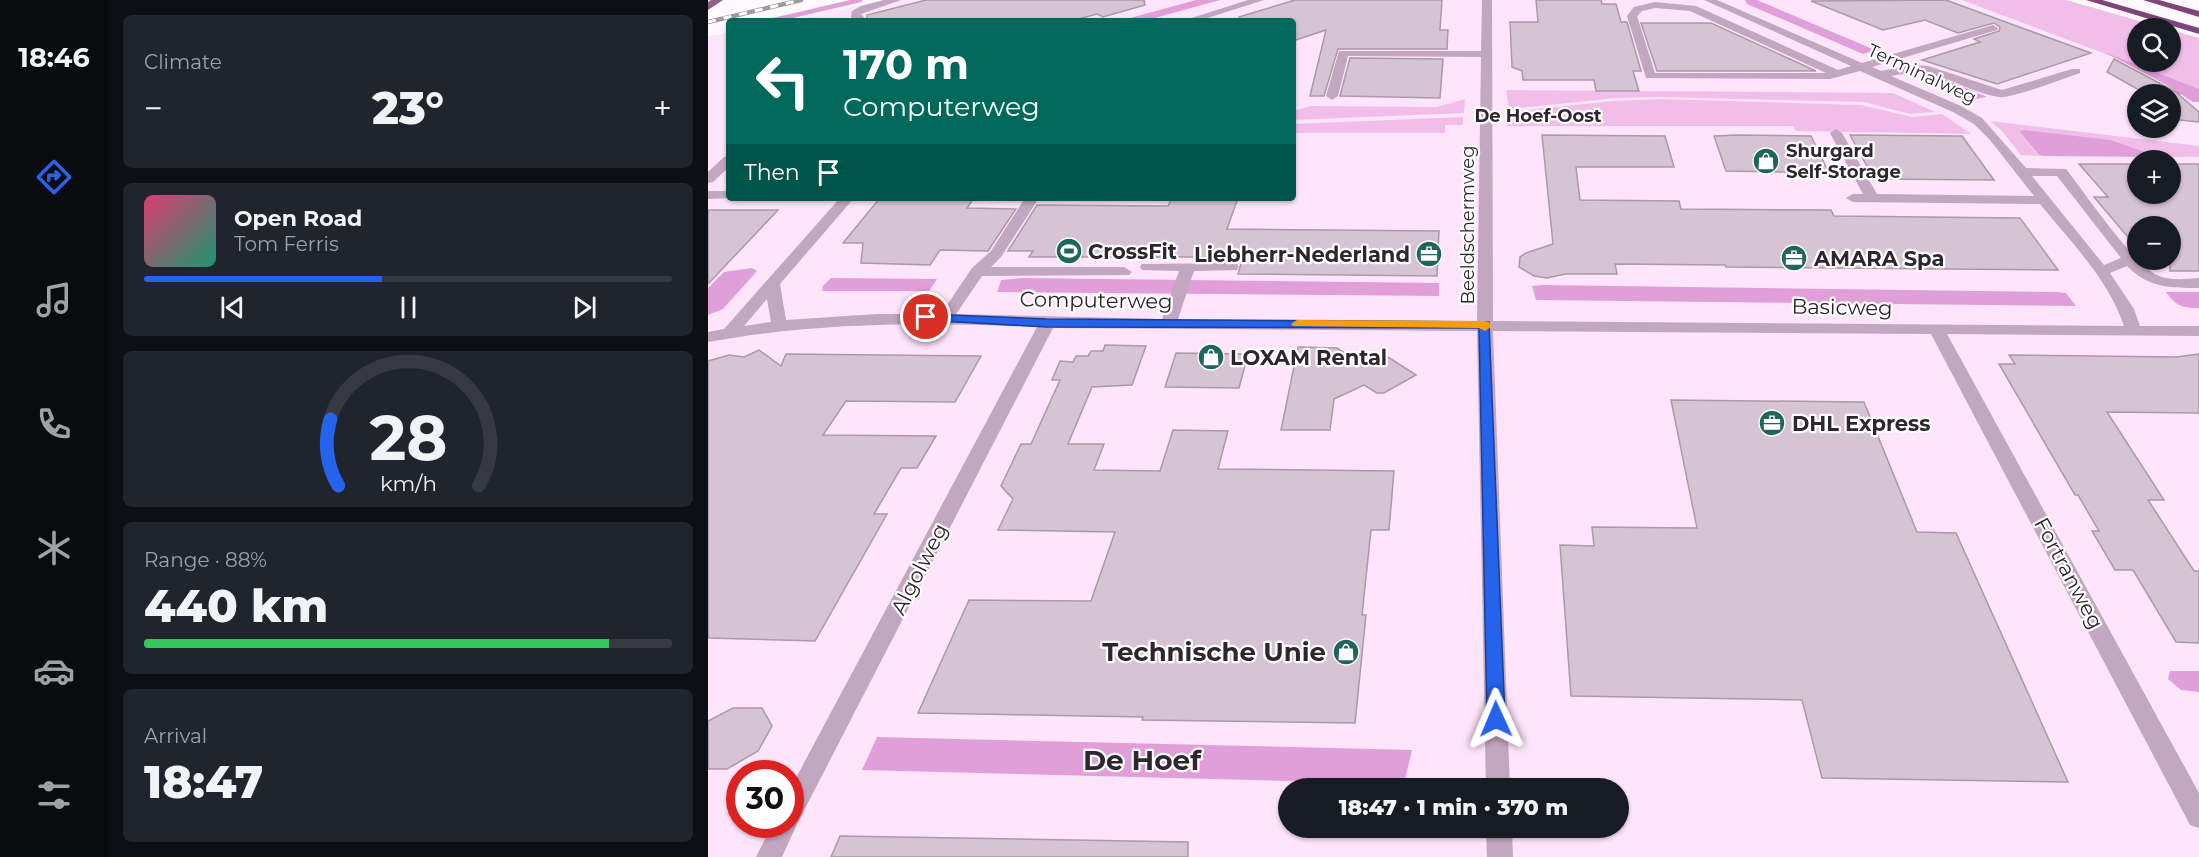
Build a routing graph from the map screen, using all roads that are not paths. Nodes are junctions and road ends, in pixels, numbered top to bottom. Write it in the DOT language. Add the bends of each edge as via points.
graph roads {
  1 [pos="718,0"];
  2 [pos="896,0"];
  3 [pos="1259,0"];
  4 [pos="1487,0"];
  5 [pos="1709,0"];
  6 [pos="2091,0"];
  7 [pos="2122,0"];
  8 [pos="2148,0"];
  9 [pos="2184,0"];
  10 [pos="2199,4"];
  11 [pos="708,7"];
  12 [pos="2199,14"];
  13 [pos="858,18"];
  14 [pos="1197,18"];
  15 [pos="2199,21"];
  16 [pos="1993,28"];
  17 [pos="2199,31"];
  18 [pos="1486,54"];
  19 [pos="1860,67"];
  20 [pos="2076,71"];
  21 [pos="1839,74"];
  22 [pos="1880,75"];
  23 [pos="1332,96"];
  24 [pos="1836,133"];
  25 [pos="726,163"];
  26 [pos="2022,172"];
  27 [pos="708,179"];
  28 [pos="708,195"];
  29 [pos="726,195"];
  30 [pos="1853,198"];
  31 [pos="1872,198"];
  32 [pos="2044,200"];
  33 [pos="844,201"];
  34 [pos="1030,201"];
  35 [pos="2127,256"];
  36 [pos="2127,261"];
  37 [pos="1146,267"];
  38 [pos="1233,267"];
  39 [pos="2139,270"];
  40 [pos="977,271"];
  41 [pos="1124,272"];
  42 [pos="1186,272"];
  43 [pos="2101,272"];
  44 [pos="2199,283"];
  45 [pos="773,284"];
  46 [pos="946,318"];
  47 [pos="1047,323"];
  48 [pos="1169,323"];
  49 [pos="780,324"];
  50 [pos="1485,324"];
  51 [pos="1937,330"];
  52 [pos="2133,330"];
  53 [pos="2199,331"];
  54 [pos="730,332"];
  55 [pos="708,337"];
  56 [pos="1498,778"];
  57 [pos="804,788"];
  58 [pos="2199,817"];
  59 [pos="778,838"];
  60 [pos="1499,838"];
  61 [pos="769,857"];
  62 [pos="1500,857"];
  1 -- 11 [label="main road"];
  2 -- 13 [label="street" via="865,8 856,13"];
  3 -- 14 [label="street"];
  4 -- 18 [label="street, Beeldschermweg"];
  5 -- 19 [label="street, Terminalweg"];
  6 -- 17 [label="highway"];
  7 -- 15 [label="highway"];
  8 -- 12 [label="highway"];
  9 -- 10 [label="highway"];
  16 -- 19 [label="street"];
  18 -- 23 [label="street" via="1343,53"];
  18 -- 50 [label="street, Beeldschermweg"];
  19 -- 21 [label="street"];
  19 -- 22 [label="street, Terminalweg"];
  20 -- 22 [label="street" via="2002,94 1928,69"];
  21 -- 21 [label="street" via="1650,76 1632,16 1638,9 1655,5 1692,8"];
  22 -- 26 [label="street, Terminalweg" via="1978,121"];
  24 -- 31 [label="street"];
  25 -- 27 [label="street"];
  26 -- 32 [label="street, Terminalweg"];
  26 -- 35 [label="street" via="2061,172"];
  28 -- 29 [label="street"];
  30 -- 31 [label="street"];
  31 -- 32 [label="street"];
  32 -- 43 [label="street, Terminalweg"];
  33 -- 45 [label="street"];
  34 -- 40 [label="street" via="996,254"];
  36 -- 43 [label="street"];
  37 -- 42 [label="street"];
  38 -- 42 [label="street"];
  39 -- 44 [label="street" via="2162,283"];
  40 -- 41 [label="street"];
  40 -- 46 [label="street"];
  42 -- 48 [label="street"];
  43 -- 52 [label="street, Terminalweg" via="2126,309"];
  45 -- 49 [label="street"];
  45 -- 54 [label="street"];
  46 -- 47 [label="street, Computerweg"];
  46 -- 49 [label="street, Computerweg" via="857,318"];
  47 -- 48 [label="street, Computerweg"];
  47 -- 57 [label="street, Algolweg"];
  48 -- 50 [label="street, Computerweg"];
  49 -- 54 [label="street, Computerweg"];
  50 -- 51 [label="street, Basicweg"];
  50 -- 56 [label="street, Beeldschermweg"];
  51 -- 52 [label="street, Basicweg"];
  51 -- 58 [label="street, Fortranweg"];
  52 -- 53 [label="street, Basicweg"];
  54 -- 55 [label="street, Computerweg"];
  59 -- 61 [label="street"];
  60 -- 62 [label="street"];
}
